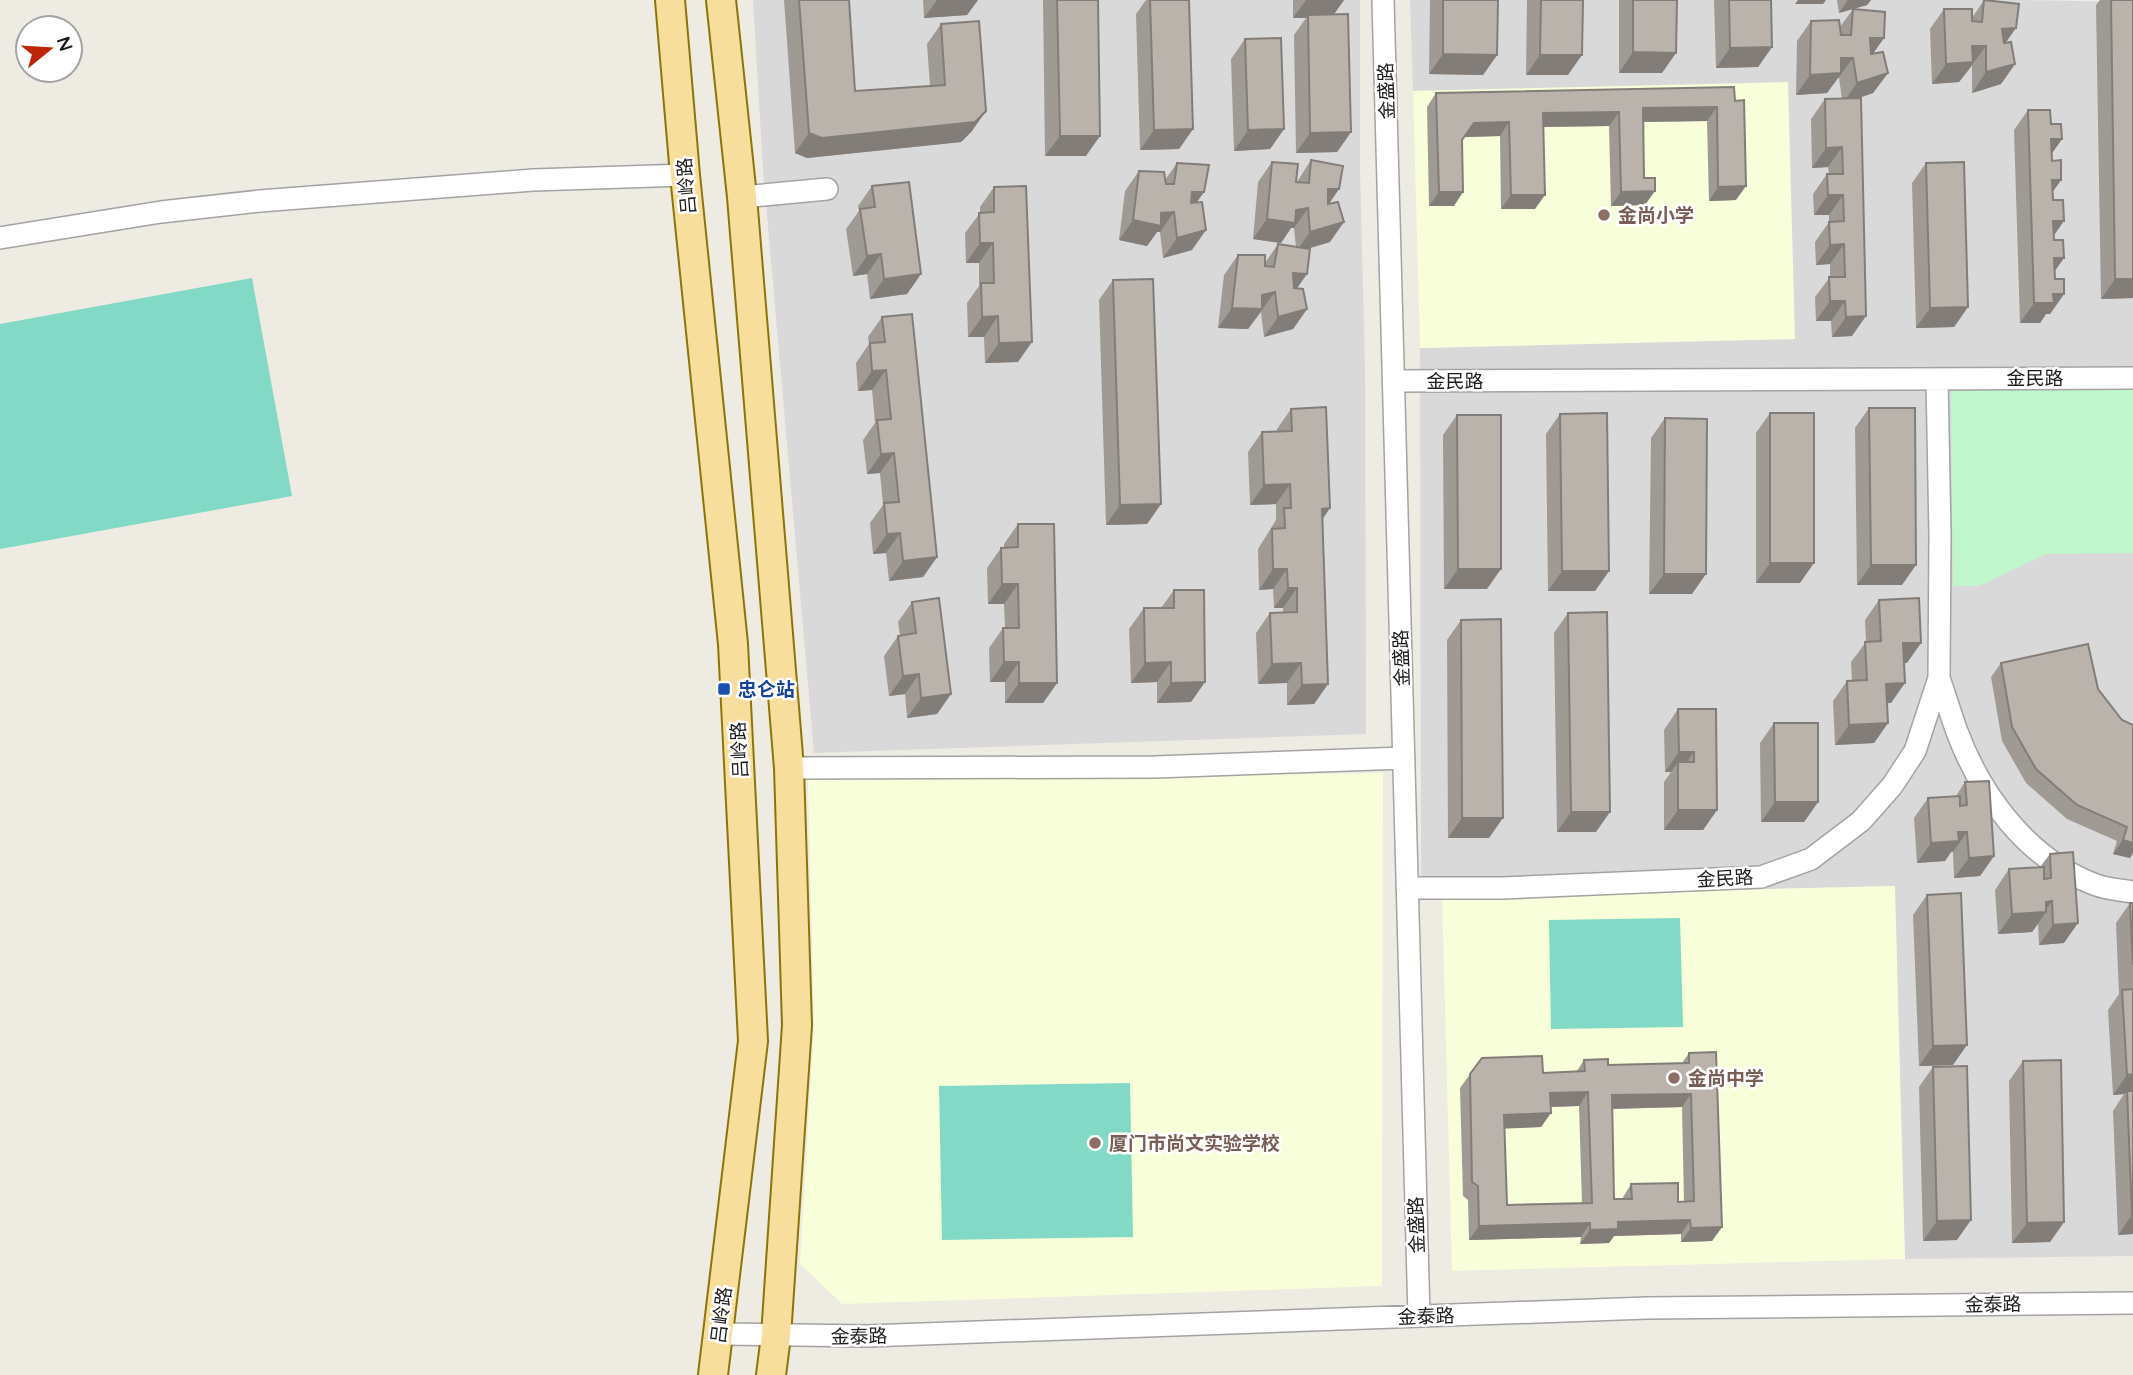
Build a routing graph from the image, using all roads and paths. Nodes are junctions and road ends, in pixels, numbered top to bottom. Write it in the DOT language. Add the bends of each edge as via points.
graph roads {
  1 [pos="670,0"];
  2 [pos="721,0"];
  3 [pos="1383,0"];
  4 [pos="685,175"];
  5 [pos="827,188"];
  6 [pos="742,197"];
  7 [pos="0,237"];
  8 [pos="2133,378"];
  9 [pos="1937,379"];
  10 [pos="1394,381"];
  11 [pos="1939,678"];
  12 [pos="1404,758"];
  13 [pos="789,768"];
  14 [pos="1407,888"];
  15 [pos="2133,892"];
  16 [pos="2133,1303"];
  17 [pos="1419,1317"];
  18 [pos="719,1334"];
  19 [pos="776,1336"];
  20 [pos="713,1375"];
  21 [pos="771,1375"];
  1 -- 4 [label="main road, 吕岭路"];
  2 -- 6 [label="main road"];
  3 -- 10 [label="street, 金盛路"];
  4 -- 7 [label="street" via="533,180 260,201"];
  4 -- 18 [label="main road, 吕岭路" via="733,644 753,1041"];
  5 -- 6 [label="street"];
  6 -- 13 [label="main road"];
  8 -- 9 [label="street, 金民路"];
  9 -- 10 [label="street, 金民路"];
  9 -- 11 [label="street, 金民路"];
  10 -- 12 [label="street, 金盛路"];
  11 -- 14 [label="street, 金民路" via="1915,751 1892,786 1861,821 1811,859 1761,877"];
  11 -- 15 [label="street, 金民路" via="1957,732 1984,786 2019,835 2054,864 2097,885"];
  12 -- 13 [label="street" via="1155,767"];
  12 -- 14 [label="street, 金盛路"];
  13 -- 19 [label="main road" via="797,1025"];
  14 -- 17 [label="street, 金盛路"];
  16 -- 17 [label="street, 金泰路" via="1647,1308"];
  17 -- 19 [label="street, 金泰路"];
  18 -- 19 [label="street, 金泰路"];
  18 -- 20 [label="main road, 吕岭路"];
  19 -- 21 [label="main road"];
}
